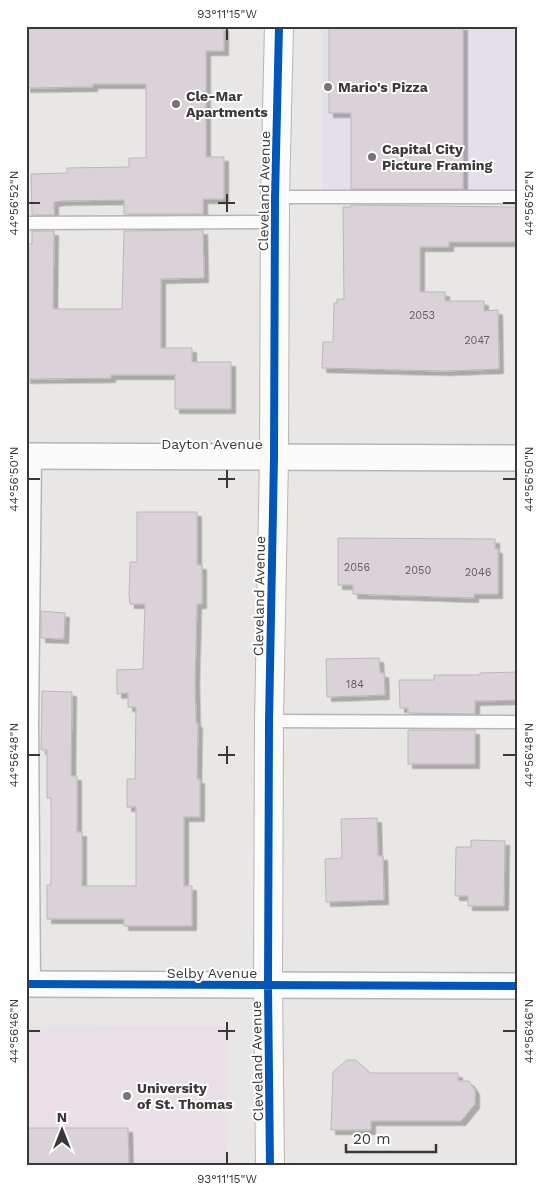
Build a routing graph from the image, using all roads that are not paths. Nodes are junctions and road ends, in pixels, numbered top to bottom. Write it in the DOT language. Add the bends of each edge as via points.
graph roads {
  1 [pos="279,26"];
  2 [pos="517,197"];
  3 [pos="275,209"];
  4 [pos="26,223"];
  5 [pos="31,456"];
  6 [pos="274,457"];
  7 [pos="517,458"];
  8 [pos="269,721"];
  9 [pos="517,722"];
  10 [pos="29,723"];
  11 [pos="30,984"];
  12 [pos="268,986"];
  13 [pos="517,986"];
  14 [pos="270,1166"];
  1 -- 3 [label="street, Cleveland Avenue"];
  2 -- 3 [label="lane"];
  3 -- 4 [label="lane"];
  3 -- 6 [label="street, Cleveland Avenue"];
  5 -- 6 [label="street, Dayton Avenue"];
  5 -- 10 [label="lane"];
  6 -- 7 [label="street, Dayton Avenue"];
  6 -- 8 [label="street, Cleveland Avenue"];
  8 -- 9 [label="lane"];
  8 -- 12 [label="street, Cleveland Avenue"];
  10 -- 11 [label="lane"];
  11 -- 12 [label="street, Selby Avenue"];
  12 -- 13 [label="street, Selby Avenue"];
  12 -- 14 [label="street, Cleveland Avenue"];
}
